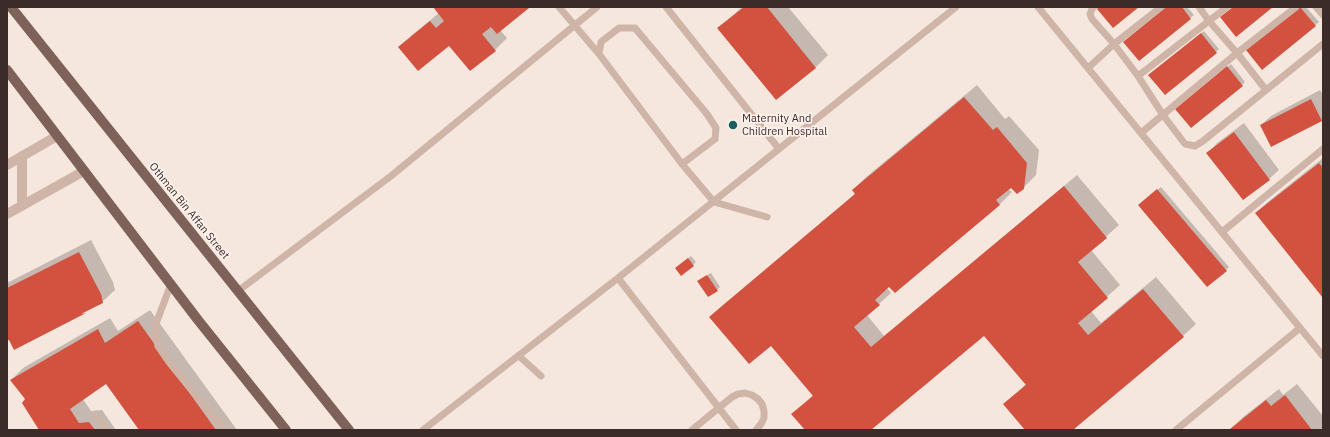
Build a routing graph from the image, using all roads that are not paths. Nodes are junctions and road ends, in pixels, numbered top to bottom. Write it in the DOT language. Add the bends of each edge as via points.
graph roads {
  1 [pos="11,7"];
  2 [pos="559,7"];
  3 [pos="597,7"];
  4 [pos="666,7"];
  5 [pos="956,7"];
  6 [pos="1038,7"];
  7 [pos="1094,7"];
  8 [pos="1161,7"];
  9 [pos="1199,7"];
  10 [pos="1227,7"];
  11 [pos="1296,7"];
  12 [pos="1316,7"];
  13 [pos="1323,15"];
  14 [pos="1208,21"];
  15 [pos="575,25"];
  16 [pos="1114,44"];
  17 [pos="1323,44"];
  18 [pos="1237,53"];
  19 [pos="598,54"];
  20 [pos="1088,68"];
  21 [pos="7,70"];
  22 [pos="1138,76"];
  23 [pos="1266,90"];
  24 [pos="1163,115"];
  25 [pos="1141,133"];
  26 [pos="57,136"];
  27 [pos="779,149"];
  28 [pos="1323,149"];
  29 [pos="22,156"];
  30 [pos="682,164"];
  31 [pos="7,165"];
  32 [pos="84,171"];
  33 [pos="714,202"];
  34 [pos="22,206"];
  35 [pos="7,214"];
  36 [pos="767,217"];
  37 [pos="1222,232"];
  38 [pos="618,278"];
  39 [pos="171,284"];
  40 [pos="238,291"];
  41 [pos="1300,328"];
  42 [pos="519,356"];
  43 [pos="1323,356"];
  44 [pos="541,376"];
  45 [pos="719,407"];
  46 [pos="96,415"];
  47 [pos="107,430"];
  48 [pos="224,430"];
  49 [pos="286,430"];
  50 [pos="349,430"];
  51 [pos="423,430"];
  52 [pos="692,430"];
  53 [pos="736,430"];
  54 [pos="756,430"];
  55 [pos="1176,430"];
  1 -- 40 [label="main road, Othman Bin Affan Street"];
  2 -- 15 [label="lane"];
  3 -- 15 [label="lane"];
  4 -- 27 [label="lane"];
  5 -- 27 [label="lane"];
  6 -- 20 [label="lane"];
  7 -- 16 [label="lane" via="1090,14 1092,19"];
  8 -- 16 [label="lane"];
  9 -- 14 [label="lane"];
  10 -- 14 [label="lane"];
  11 -- 18 [label="lane"];
  12 -- 13 [label="lane"];
  14 -- 18 [label="lane"];
  14 -- 22 [label="lane"];
  15 -- 19 [label="lane"];
  15 -- 40 [label="lane" via="391,176"];
  16 -- 20 [label="lane"];
  16 -- 22 [label="lane"];
  17 -- 23 [label="lane"];
  18 -- 23 [label="lane"];
  18 -- 24 [label="lane"];
  19 -- 30 [label="lane"];
  19 -- 30 [label="lane" via="601,42 619,28 635,28 707,114 716,128 715,139"];
  20 -- 25 [label="lane"];
  21 -- 26 [label="main road"];
  22 -- 24 [label="lane"];
  23 -- 24 [label="lane" via="1195,146 1185,144"];
  24 -- 25 [label="lane"];
  25 -- 37 [label="lane"];
  26 -- 29 [label="street"];
  26 -- 32 [label="main road"];
  27 -- 33 [label="lane"];
  28 -- 37 [label="lane"];
  29 -- 31 [label="street"];
  29 -- 34 [label="street"];
  30 -- 33 [label="lane"];
  32 -- 34 [label="street"];
  32 -- 39 [label="main road"];
  33 -- 36 [label="lane"];
  33 -- 38 [label="lane"];
  34 -- 35 [label="street"];
  37 -- 41 [label="lane"];
  38 -- 42 [label="lane"];
  38 -- 45 [label="lane"];
  39 -- 48 [label="lane" via="157,321 155,333 158,346"];
  39 -- 49 [label="main road"];
  40 -- 50 [label="main road, Othman Bin Affan Street"];
  41 -- 43 [label="lane"];
  41 -- 55 [label="lane"];
  42 -- 44 [label="lane"];
  42 -- 51 [label="lane"];
  45 -- 52 [label="lane"];
  45 -- 53 [label="lane"];
  45 -- 54 [label="lane" via="738,394 752,395 762,404 764,411 764,418"];
  46 -- 47 [label="lane"];
}
